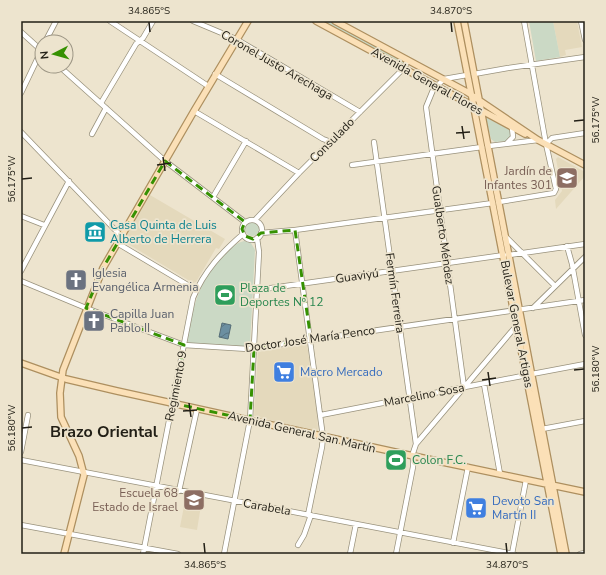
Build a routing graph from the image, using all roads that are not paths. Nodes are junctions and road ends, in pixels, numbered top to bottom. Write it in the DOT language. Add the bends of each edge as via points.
graph roads {
  1 [pos="56,21"];
  2 [pos="110,21"];
  3 [pos="153,21"];
  4 [pos="193,21"];
  5 [pos="316,21"];
  6 [pos="335,21"];
  7 [pos="457,21"];
  8 [pos="464,21"];
  9 [pos="524,21"];
  10 [pos="581,21"];
  11 [pos="247,22"];
  12 [pos="21,32"];
  13 [pos="50,34"];
  14 [pos="236,39"];
  15 [pos="585,40"];
  16 [pos="140,41"];
  17 [pos="34,43"];
  18 [pos="585,57"];
  19 [pos="408,60"];
  20 [pos="533,65"];
  21 [pos="34,66"];
  22 [pos="404,68"];
  23 [pos="466,68"];
  24 [pos="68,74"];
  25 [pos="215,74"];
  26 [pos="467,74"];
  27 [pos="474,74"];
  28 [pos="444,80"];
  29 [pos="437,85"];
  30 [pos="208,86"];
  31 [pos="21,93"];
  32 [pos="475,97"];
  33 [pos="101,103"];
  34 [pos="106,108"];
  35 [pos="478,109"];
  36 [pos="194,111"];
  37 [pos="360,112"];
  38 [pos="512,128"];
  39 [pos="21,132"];
  40 [pos="585,133"];
  41 [pos="92,134"];
  42 [pos="538,140"];
  43 [pos="246,141"];
  44 [pos="331,142"];
  45 [pos="374,142"];
  46 [pos="506,144"];
  47 [pos="546,144"];
  48 [pos="489,146"];
  49 [pos="482,147"];
  50 [pos="432,154"];
  51 [pos="165,160"];
  52 [pos="376,162"];
  53 [pos="352,165"];
  54 [pos="585,165"];
  55 [pos="299,173"];
  56 [pos="69,181"];
  57 [pos="213,197"];
  58 [pos="496,202"];
  59 [pos="439,210"];
  60 [pos="21,216"];
  61 [pos="384,217"];
  62 [pos="255,220"];
  63 [pos="245,222"];
  64 [pos="44,225"];
  65 [pos="295,230"];
  66 [pos="261,233"];
  67 [pos="243,234"];
  68 [pos="121,236"];
  69 [pos="505,236"];
  70 [pos="257,238"];
  71 [pos="117,243"];
  72 [pos="585,244"];
  73 [pos="566,246"];
  74 [pos="523,253"];
  75 [pos="506,255"];
  76 [pos="585,257"];
  77 [pos="446,263"];
  78 [pos="573,269"];
  79 [pos="21,271"];
  80 [pos="392,271"];
  81 [pos="21,281"];
  82 [pos="303,284"];
  83 [pos="555,286"];
  84 [pos="196,290"];
  85 [pos="257,290"];
  86 [pos="585,300"];
  87 [pos="578,301"];
  88 [pos="86,308"];
  89 [pos="533,308"];
  90 [pos="517,310"];
  91 [pos="454,318"];
  92 [pos="517,325"];
  93 [pos="399,326"];
  94 [pos="585,335"];
  95 [pos="311,340"];
  96 [pos="184,345"];
  97 [pos="254,349"];
  98 [pos="21,363"];
  99 [pos="585,364"];
  100 [pos="529,375"];
  101 [pos="61,378"];
  102 [pos="484,384"];
  103 [pos="464,388"];
  104 [pos="409,398"];
  105 [pos="172,403"];
  106 [pos="197,409"];
  107 [pos="28,415"];
  108 [pos="321,415"];
  109 [pos="250,420"];
  110 [pos="585,421"];
  111 [pos="542,429"];
  112 [pos="323,437"];
  113 [pos="416,444"];
  114 [pos="21,452"];
  115 [pos="413,456"];
  116 [pos="21,460"];
  117 [pos="468,467"];
  118 [pos="84,472"];
  119 [pos="500,474"];
  120 [pos="526,480"];
  121 [pos="550,485"];
  122 [pos="156,486"];
  123 [pos="179,491"];
  124 [pos="585,492"];
  125 [pos="234,501"];
  126 [pos="310,515"];
  127 [pos="356,524"];
  128 [pos="21,525"];
  129 [pos="400,532"];
  130 [pos="70,534"];
  131 [pos="453,543"];
  132 [pos="298,545"];
  133 [pos="144,547"];
  134 [pos="585,553"];
  135 [pos="64,554"];
  136 [pos="143,554"];
  137 [pos="178,554"];
  138 [pos="224,554"];
  139 [pos="350,554"];
  140 [pos="396,554"];
  141 [pos="513,554"];
  142 [pos="561,554"];
  143 [pos="566,554"];
  144 [pos="580,554"];
  1 -- 13 [label="street"];
  2 -- 16 [label="street"];
  3 -- 16 [label="street"];
  4 -- 14 [label="street, Coronel Justo Arechaga"];
  5 -- 22 [label="main road, Avenida General Flores"];
  6 -- 19 [label="main road, Avenida General Flores"];
  7 -- 23 [label="main road, Bulevar General Artigas"];
  8 -- 27 [label="main road, Bulevar General Artigas"];
  9 -- 20 [label="street"];
  10 -- 15 [label="street"];
  11 -- 14 [label="main road"];
  12 -- 17 [label="street"];
  14 -- 25 [label="main road"];
  14 -- 37 [label="street, Coronel Justo Arechaga"];
  16 -- 30 [label="street"];
  16 -- 33 [label="street"];
  18 -- 20 [label="street"];
  19 -- 22 [label="street, Consulado"];
  19 -- 28 [label="main road, Avenida General Flores"];
  20 -- 27 [label="street"];
  20 -- 47 [label="street"];
  21 -- 31 [label="street"];
  22 -- 29 [label="main road, Avenida General Flores"];
  22 -- 37 [label="street, Consulado"];
  23 -- 26 [label="main road, Bulevar General Artigas"];
  23 -- 32 [label="main road, Bulevar General Artigas"];
  24 -- 33 [label="street"];
  25 -- 30 [label="main road"];
  25 -- 44 [label="street"];
  26 -- 28 [label="street"];
  26 -- 32 [label="main road, Bulevar General Artigas"];
  27 -- 32 [label="main road, Bulevar General Artigas"];
  28 -- 29 [label="street"];
  28 -- 32 [label="main road, Avenida General Flores"];
  29 -- 35 [label="main road, Avenida General Flores"];
  29 -- 50 [label="street, Gualberto Méndez" via="426,107"];
  30 -- 36 [label="main road"];
  32 -- 35 [label="main road, Bulevar General Artigas"];
  32 -- 35 [label="main road, Bulevar General Artigas"];
  32 -- 42 [label="main road, Avenida General Flores"];
  33 -- 34 [label="street"];
  34 -- 41 [label="street"];
  34 -- 51 [label="street"];
  35 -- 38 [label="main road, Avenida General Flores"];
  35 -- 48 [label="main road, Bulevar General Artigas" via="484,138"];
  35 -- 49 [label="main road, Bulevar General Artigas"];
  36 -- 43 [label="street"];
  36 -- 51 [label="main road"];
  37 -- 44 [label="street, Consulado"];
  38 -- 42 [label="main road, Avenida General Flores"];
  38 -- 46 [label="street" via="513,137"];
  39 -- 56 [label="street"];
  40 -- 47 [label="street" via="552,138"];
  42 -- 46 [label="street"];
  42 -- 47 [label="main road, Avenida General Flores"];
  43 -- 55 [label="street"];
  43 -- 57 [label="street"];
  44 -- 55 [label="street, Consulado"];
  45 -- 52 [label="street, Fermín Ferreira"];
  46 -- 48 [label="street"];
  47 -- 54 [label="main road, Avenida General Flores"];
  47 -- 58 [label="street" via="556,189 554,194"];
  48 -- 58 [label="main road, Bulevar General Artigas"];
  49 -- 50 [label="street"];
  49 -- 58 [label="main road, Bulevar General Artigas"];
  50 -- 52 [label="street"];
  50 -- 59 [label="street, Gualberto Méndez"];
  51 -- 57 [label="street"];
  51 -- 68 [label="main road"];
  52 -- 53 [label="street"];
  52 -- 61 [label="street, Fermín Ferreira"];
  55 -- 62 [label="street, Consulado"];
  56 -- 64 [label="street"];
  56 -- 68 [label="street"];
  57 -- 63 [label="street"];
  58 -- 59 [label="street"];
  58 -- 69 [label="main road, Bulevar General Artigas"];
  58 -- 75 [label="main road, Bulevar General Artigas"];
  59 -- 61 [label="street"];
  59 -- 77 [label="street, Gualberto Méndez"];
  60 -- 64 [label="street"];
  61 -- 65 [label="street"];
  61 -- 80 [label="street, Fermín Ferreira"];
  62 -- 63 [label="street"];
  62 -- 66 [label="street" via="260,224"];
  63 -- 67 [label="street" via="242,227"];
  64 -- 79 [label="street"];
  65 -- 66 [label="street"];
  65 -- 82 [label="street"];
  66 -- 70 [label="street"];
  67 -- 70 [label="street" via="246,238"];
  67 -- 84 [label="street, Regimiento 9" via="217,259"];
  68 -- 71 [label="main road"];
  69 -- 74 [label="street"];
  69 -- 75 [label="main road, Bulevar General Artigas"];
  70 -- 85 [label="street"];
  71 -- 84 [label="street"];
  71 -- 88 [label="main road"];
  72 -- 73 [label="street, Guaviyú"];
  73 -- 74 [label="street, Guaviyú"];
  73 -- 78 [label="street"];
  74 -- 75 [label="street, Guaviyú"];
  74 -- 83 [label="street"];
  75 -- 77 [label="street, Guaviyú"];
  75 -- 90 [label="main road, Bulevar General Artigas"];
  76 -- 78 [label="street"];
  77 -- 80 [label="street, Guaviyú"];
  77 -- 91 [label="street, Gualberto Méndez"];
  78 -- 83 [label="street"];
  78 -- 87 [label="street"];
  80 -- 82 [label="street, Guaviyú"];
  80 -- 93 [label="street, Fermín Ferreira"];
  81 -- 88 [label="street, Doctor José María Penco"];
  82 -- 85 [label="street, Guaviyú"];
  82 -- 95 [label="street"];
  83 -- 89 [label="street"];
  84 -- 96 [label="street, Regimiento 9"];
  85 -- 97 [label="street"];
  86 -- 87 [label="street, Doctor José María Penco"];
  87 -- 89 [label="street, Doctor José María Penco"];
  87 -- 94 [label="street"];
  88 -- 96 [label="street, Doctor José María Penco"];
  88 -- 101 [label="main road"];
  89 -- 90 [label="street, Doctor José María Penco"];
  90 -- 91 [label="street, Doctor José María Penco"];
  90 -- 92 [label="main road, Bulevar General Artigas"];
  90 -- 100 [label="main road, Bulevar General Artigas"];
  91 -- 93 [label="street, Doctor José María Penco"];
  91 -- 103 [label="street, Gualberto Méndez"];
  92 -- 100 [label="main road, Bulevar General Artigas"];
  92 -- 103 [label="street"];
  93 -- 95 [label="street, Doctor José María Penco"];
  93 -- 104 [label="street, Fermín Ferreira"];
  95 -- 97 [label="street, Doctor José María Penco"];
  95 -- 108 [label="street"];
  96 -- 97 [label="street, Doctor José María Penco"];
  96 -- 105 [label="street, Regimiento 9"];
  97 -- 109 [label="street"];
  98 -- 101 [label="main road, Avenida General San Martín"];
  99 -- 100 [label="street, Marcelino Sosa"];
  100 -- 102 [label="street, Marcelino Sosa"];
  100 -- 111 [label="main road, Bulevar General Artigas"];
  100 -- 121 [label="main road, Bulevar General Artigas"];
  101 -- 105 [label="main road, Avenida General San Martín"];
  101 -- 118 [label="main road" via="61,417"];
  102 -- 103 [label="street, Marcelino Sosa"];
  102 -- 119 [label="street"];
  103 -- 104 [label="street, Marcelino Sosa"];
  103 -- 113 [label="street"];
  104 -- 108 [label="street, Marcelino Sosa"];
  104 -- 113 [label="street, Fermín Ferreira"];
  105 -- 106 [label="main road, Avenida General San Martín"];
  105 -- 122 [label="street, Regimiento 9"];
  106 -- 109 [label="main road, Avenida General San Martín"];
  106 -- 123 [label="street"];
  107 -- 114 [label="street"];
  108 -- 112 [label="street"];
  109 -- 112 [label="main road, Avenida General San Martín"];
  109 -- 125 [label="street"];
  110 -- 111 [label="street"];
  111 -- 121 [label="main road, Bulevar General Artigas"];
  112 -- 115 [label="main road, Avenida General San Martín"];
  112 -- 126 [label="street"];
  113 -- 115 [label="street"];
  115 -- 117 [label="main road, Avenida General San Martín"];
  115 -- 129 [label="street"];
  116 -- 118 [label="street, Carabela"];
  117 -- 119 [label="main road, Avenida General San Martín"];
  117 -- 131 [label="street"];
  118 -- 122 [label="street, Carabela"];
  118 -- 130 [label="main road"];
  119 -- 120 [label="main road, Avenida General San Martín"];
  120 -- 121 [label="main road, Avenida General San Martín"];
  120 -- 141 [label="street"];
  121 -- 124 [label="main road, Avenida General San Martín"];
  121 -- 142 [label="main road, Bulevar General Artigas"];
  121 -- 143 [label="main road, Bulevar General Artigas"];
  122 -- 123 [label="street, Carabela"];
  122 -- 133 [label="street, Regimiento 9"];
  123 -- 125 [label="street, Carabela"];
  125 -- 126 [label="street, Carabela"];
  125 -- 138 [label="street"];
  126 -- 127 [label="street, Carabela"];
  126 -- 132 [label="street"];
  127 -- 129 [label="street, Carabela"];
  127 -- 139 [label="street"];
  128 -- 130 [label="street"];
  129 -- 131 [label="street, Carabela"];
  129 -- 140 [label="street"];
  130 -- 133 [label="street"];
  130 -- 135 [label="main road"];
  131 -- 141 [label="street, Carabela"];
  133 -- 136 [label="street, Regimiento 9"];
  133 -- 137 [label="street"];
  134 -- 144 [label="street"];
}
